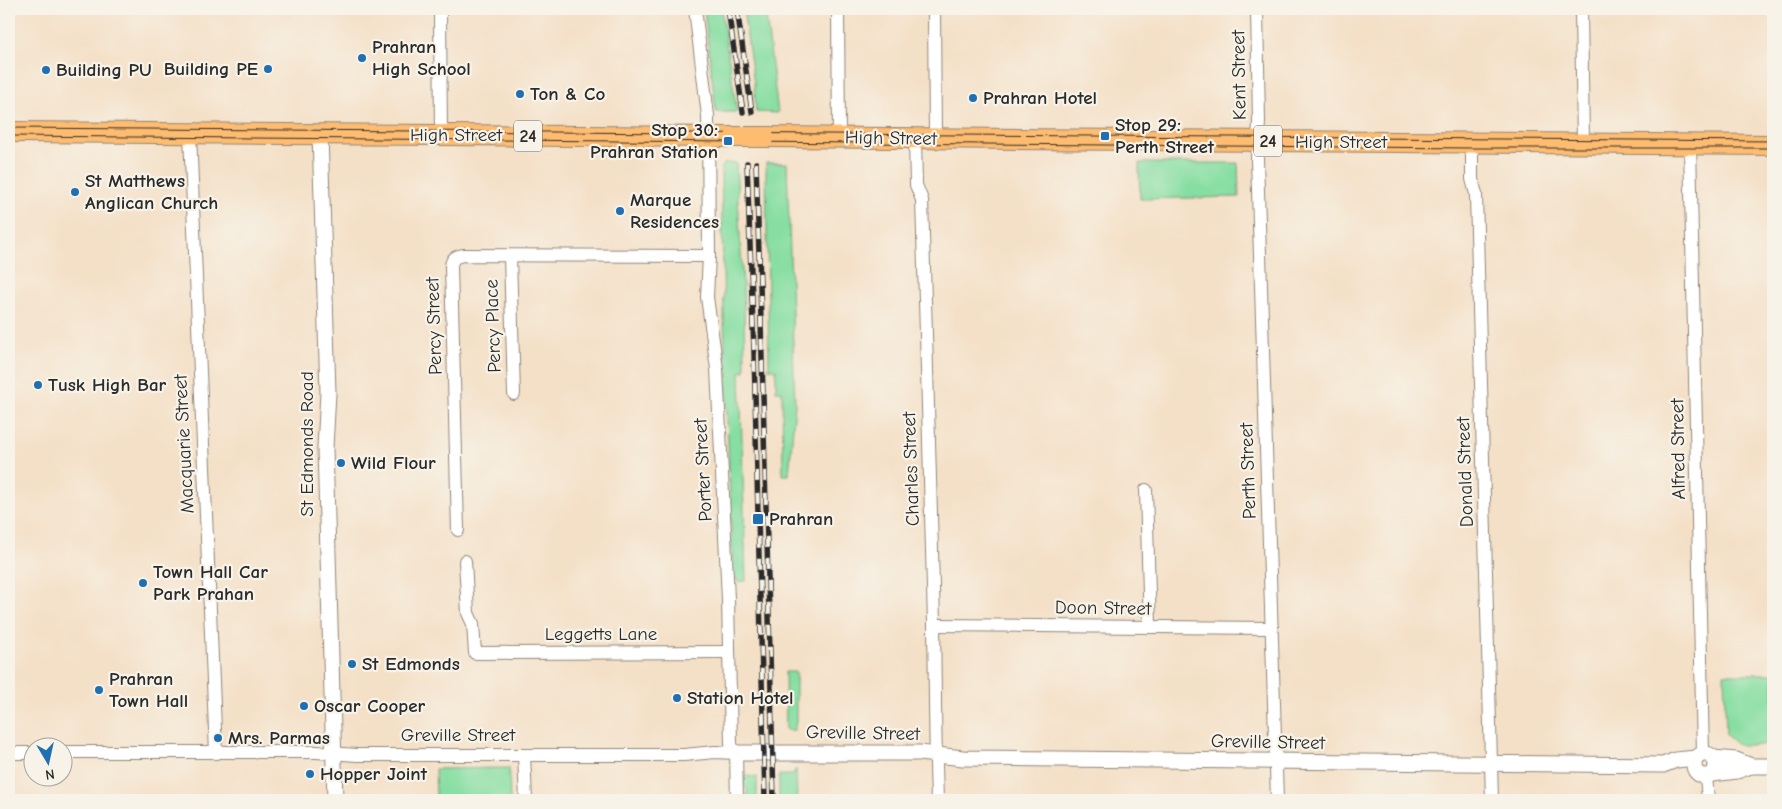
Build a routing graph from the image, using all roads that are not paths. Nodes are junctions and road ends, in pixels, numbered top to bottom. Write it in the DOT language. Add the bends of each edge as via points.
graph roads {
  1 [pos="440,9"];
  2 [pos="695,9"];
  3 [pos="838,9"];
  4 [pos="934,9"];
  5 [pos="1257,9"];
  6 [pos="1580,9"];
  7 [pos="9,132"];
  8 [pos="190,134"];
  9 [pos="320,134"];
  10 [pos="441,135"];
  11 [pos="708,137"];
  12 [pos="839,138"];
  13 [pos="914,138"];
  14 [pos="935,139"];
  15 [pos="1258,141"];
  16 [pos="1472,143"];
  17 [pos="1583,143"];
  18 [pos="1690,144"];
  19 [pos="1773,145"];
  20 [pos="510,256"];
  21 [pos="709,256"];
  22 [pos="514,394"];
  23 [pos="1146,490"];
  24 [pos="458,530"];
  25 [pos="465,561"];
  26 [pos="934,625"];
  27 [pos="1150,627"];
  28 [pos="1272,628"];
  29 [pos="728,652"];
  30 [pos="72,752"];
  31 [pos="9,753"];
  32 [pos="22,753"];
  33 [pos="216,753"];
  34 [pos="736,753"];
  35 [pos="334,754"];
  36 [pos="524,755"];
  37 [pos="937,755"];
  38 [pos="1704,756"];
  39 [pos="1277,763"];
  40 [pos="1492,764"];
  41 [pos="1663,765"];
  42 [pos="1751,766"];
  43 [pos="1773,766"];
  44 [pos="1705,775"];
  45 [pos="335,800"];
  46 [pos="526,800"];
  47 [pos="737,800"];
  48 [pos="937,800"];
  49 [pos="1277,800"];
  50 [pos="1492,800"];
  51 [pos="1708,800"];
  1 -- 10 [label="street"];
  2 -- 11 [label="street, Porter Street"];
  3 -- 12 [label="street"];
  4 -- 14 [label="street"];
  5 -- 15 [label="street, Kent Street"];
  6 -- 17 [label="street"];
  7 -- 8 [label="main road, High Street / 24"];
  8 -- 9 [label="main road, High Street / 24"];
  8 -- 33 [label="street, Macquarie Street"];
  9 -- 10 [label="main road, High Street / 24"];
  9 -- 35 [label="street, St Edmonds Road"];
  10 -- 11 [label="main road, High Street / 24"];
  11 -- 12 [label="main road, High Street / 24, bridge"];
  11 -- 21 [label="street, Porter Street"];
  12 -- 13 [label="main road, High Street / 24"];
  13 -- 14 [label="main road, High Street / 24"];
  13 -- 26 [label="street, Charles Street" via="916,186 922,200"];
  14 -- 15 [label="main road, High Street / 24"];
  15 -- 16 [label="main road, High Street / 24"];
  15 -- 28 [label="street, Perth Street"];
  16 -- 17 [label="main road, High Street / 24"];
  16 -- 40 [label="street, Donald Street"];
  17 -- 18 [label="main road, High Street / 24"];
  18 -- 19 [label="main road, High Street / 24"];
  18 -- 38 [label="street, Alfred Street"];
  20 -- 21 [label="street, Percy Street"];
  20 -- 22 [label="street, Percy Place"];
  20 -- 24 [label="street, Percy Street" via="459,256 451,262"];
  21 -- 29 [label="street, Porter Street" via="707,297 717,369"];
  23 -- 27 [label="street"];
  25 -- 29 [label="street, Leggetts Lane" via="468,613 473,624 475,653"];
  26 -- 27 [label="street, Doon Street"];
  26 -- 37 [label="street, Charles Street"];
  27 -- 28 [label="street, Doon Street"];
  28 -- 39 [label="street, Perth Street"];
  29 -- 34 [label="street, Porter Street" via="731,744"];
  30 -- 33 [label="street, Greville Street"];
  31 -- 32 [label="street"];
  33 -- 35 [label="street, Greville Street"];
  34 -- 36 [label="street, Greville Street"];
  34 -- 37 [label="street, Greville Street"];
  34 -- 47 [label="street, Porter Street"];
  35 -- 36 [label="street, Greville Street"];
  35 -- 45 [label="street, St Edmonds Road"];
  36 -- 46 [label="street"];
  37 -- 39 [label="street, Greville Street"];
  37 -- 48 [label="street, Charles Street"];
  38 -- 41 [label="street, Greville Street"];
  38 -- 42 [label="street, Greville Street" via="1736,760"];
  38 -- 44 [label="street" via="1693,764"];
  38 -- 44 [label="street" via="1716,768"];
  39 -- 40 [label="street, Greville Street"];
  39 -- 49 [label="street, Perth Street"];
  40 -- 41 [label="street, Greville Street"];
  40 -- 50 [label="street, Donald Street"];
  41 -- 44 [label="street, Greville Street"];
  42 -- 43 [label="street, Greville Street"];
  42 -- 44 [label="street, Greville Street"];
  44 -- 51 [label="street"];
}
